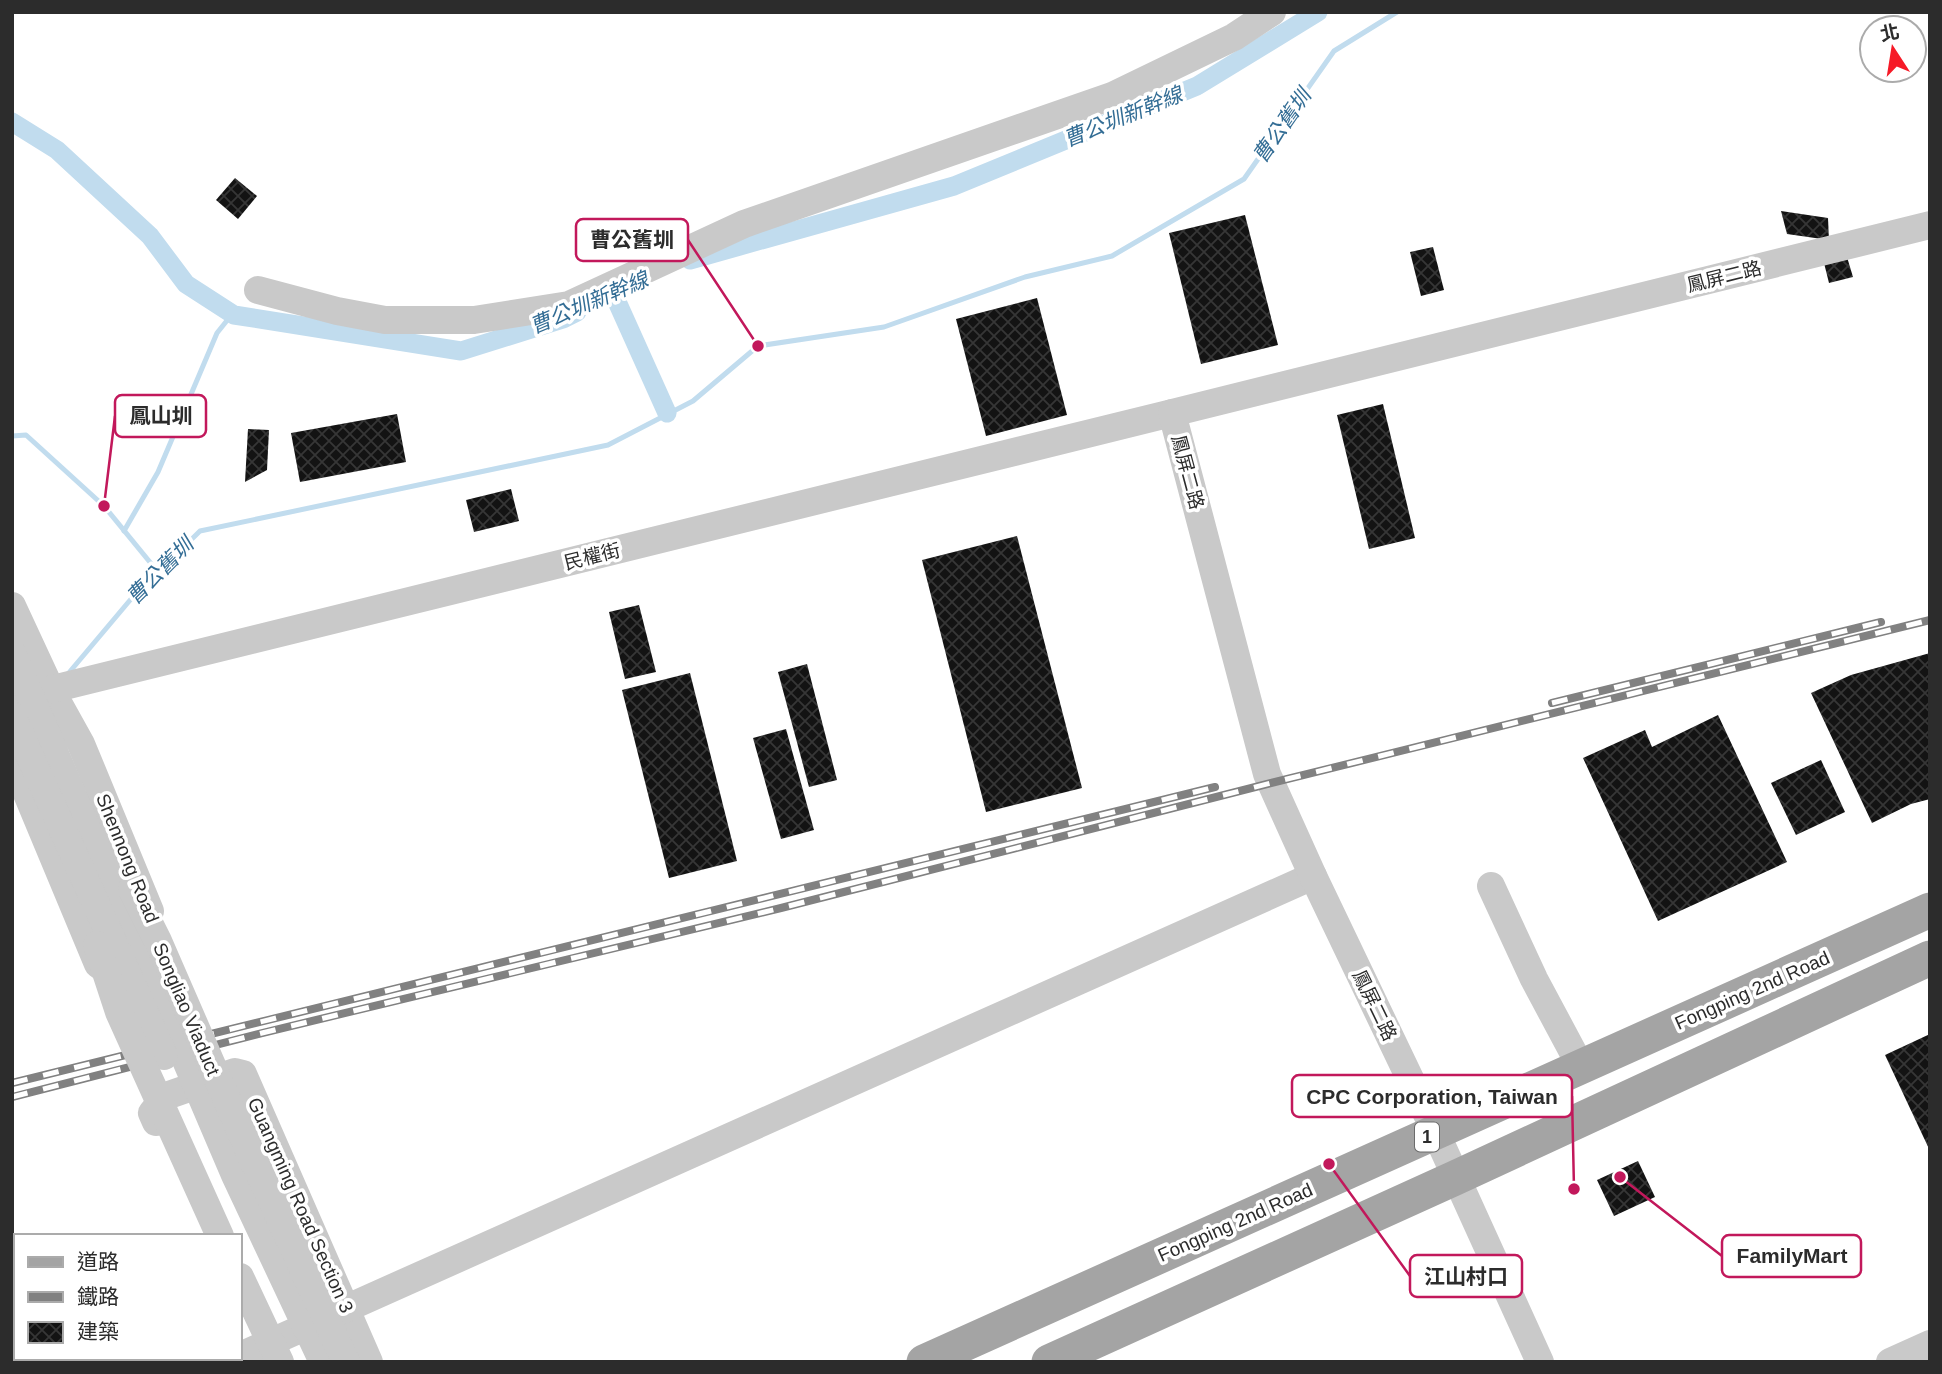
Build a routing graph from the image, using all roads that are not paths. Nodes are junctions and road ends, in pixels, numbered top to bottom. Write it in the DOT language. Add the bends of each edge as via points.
graph roads {
  1 [pos="1272,12"];
  2 [pos="1930,225"];
  3 [pos="258,290"];
  4 [pos="1172,412"];
  5 [pos="12,606"];
  6 [pos="14,658"];
  7 [pos="51,690"];
  8 [pos="12,699"];
  9 [pos="12,716"];
  10 [pos="12,724"];
  11 [pos="12,758"];
  12 [pos="1313,876"];
  13 [pos="1491,886"];
  14 [pos="1930,910"];
  15 [pos="1930,958"];
  16 [pos="1581,1067"];
  17 [pos="1436,1133"];
  18 [pos="1455,1178"];
  19 [pos="208,1234"];
  20 [pos="219,1234"];
  21 [pos="242,1284"];
  22 [pos="242,1308"];
  23 [pos="346,1308"];
  24 [pos="1930,1344"];
  25 [pos="262,1356"];
  26 [pos="302,1362"];
  27 [pos="323,1362"];
  28 [pos="346,1362"];
  29 [pos="369,1362"];
  30 [pos="924,1362"];
  31 [pos="1049,1362"];
  32 [pos="1540,1362"];
  33 [pos="1890,1362"];
  1 -- 3 [label="street" via="1234,37 1112,96 744,224 569,305 474,320 385,320"];
  2 -- 4 [label="street, 鳳屏二路"];
  4 -- 7 [label="street, 民權街"];
  4 -- 12 [label="street, 鳳屏二路" via="1267,774"];
  5 -- 7 [label="street, Shennong Road"];
  6 -- 27 [label="street, Songliao Viaduct, bridge" via="235,1175"];
  6 -- 28 [label="street, Songliao Viaduct, bridge" via="158,941"];
  7 -- 8 [label="street, 民權街"];
  7 -- 11 [label="street, Shennong Road" via="81,744 165,948 156,967 113,974 98,964"];
  9 -- 26 [label="street, Songliao Viaduct, bridge"];
  10 -- 20 [label="street, bridge" via="119,1012"];
  12 -- 17 [label="street, 鳳屏二路"];
  12 -- 23 [label="street"];
  13 -- 16 [label="street"];
  14 -- 16 [label="main road, Fongping 2nd Road / 1"];
  15 -- 18 [label="main road"];
  16 -- 17 [label="main road, Fongping 2nd Road / 1"];
  17 -- 18 [label="street, 鳳屏二路"];
  17 -- 30 [label="main road, Fongping 2nd Road / 1"];
  18 -- 31 [label="main road"];
  18 -- 32 [label="street, 鳳屏二路"];
  19 -- 23 [label="street, Guangming Road Section 3" via="152,1113 166,1096 235,1072 243,1074"];
  21 -- 25 [label="street, bridge"];
  22 -- 25 [label="street"];
  23 -- 25 [label="street"];
  23 -- 29 [label="street, Guangming Road Section 3"];
  24 -- 33 [label="street"];
}
